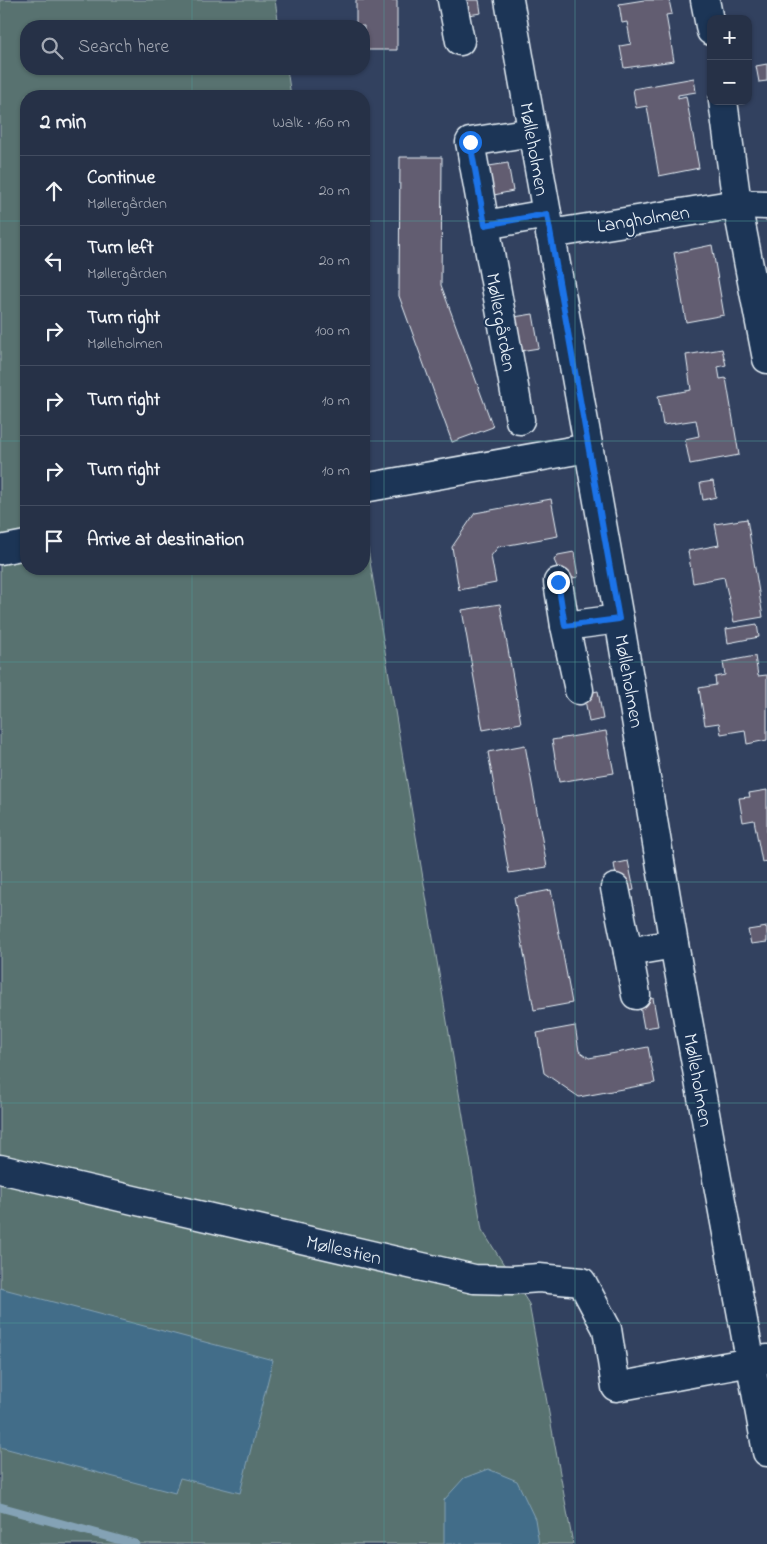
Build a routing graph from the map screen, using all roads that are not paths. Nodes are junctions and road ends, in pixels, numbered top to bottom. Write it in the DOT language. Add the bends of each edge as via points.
graph roads {
  1 [pos="452,0"];
  2 [pos="509,0"];
  3 [pos="705,0"];
  4 [pos="708,15"];
  5 [pos="460,41"];
  6 [pos="724,105"];
  7 [pos="532,132"];
  8 [pos="737,204"];
  9 [pos="767,205"];
  10 [pos="548,224"];
  11 [pos="485,225"];
  12 [pos="767,359"];
  13 [pos="520,420"];
  14 [pos="588,448"];
  15 [pos="370,487"];
  16 [pos="20,547"];
  17 [pos="0,550"];
  18 [pos="558,582"];
  19 [pos="619,619"];
  20 [pos="565,626"];
  21 [pos="579,690"];
  22 [pos="615,888"];
  23 [pos="674,944"];
  24 [pos="628,952"];
  25 [pos="636,995"];
  26 [pos="0,1169"];
  27 [pos="759,1360"];
  28 [pos="767,1452"];
  1 -- 5 [label="street"];
  2 -- 7 [label="street, Mølleholmen"];
  3 -- 4 [label="street"];
  6 -- 8 [label="street"];
  7 -- 10 [label="street, Mølleholmen"];
  7 -- 11 [label="street, Møllergården" via="470,142"];
  8 -- 9 [label="street, Langholmen"];
  8 -- 10 [label="street, Langholmen"];
  8 -- 12 [label="street"];
  10 -- 11 [label="street"];
  10 -- 14 [label="street, Mølleholmen"];
  11 -- 13 [label="street, Møllergården"];
  14 -- 15 [label="street"];
  14 -- 19 [label="street, Mølleholmen"];
  16 -- 17 [label="street"];
  18 -- 20 [label="street"];
  19 -- 20 [label="street"];
  19 -- 23 [label="street, Mølleholmen"];
  20 -- 21 [label="street"];
  22 -- 24 [label="street"];
  23 -- 24 [label="street"];
  23 -- 27 [label="street, Mølleholmen"];
  24 -- 25 [label="street"];
  26 -- 27 [label="street, Møllestien" via="474,1279 539,1278 582,1282 607,1329 616,1387"];
  27 -- 28 [label="street, Mølleholmen"];
}
